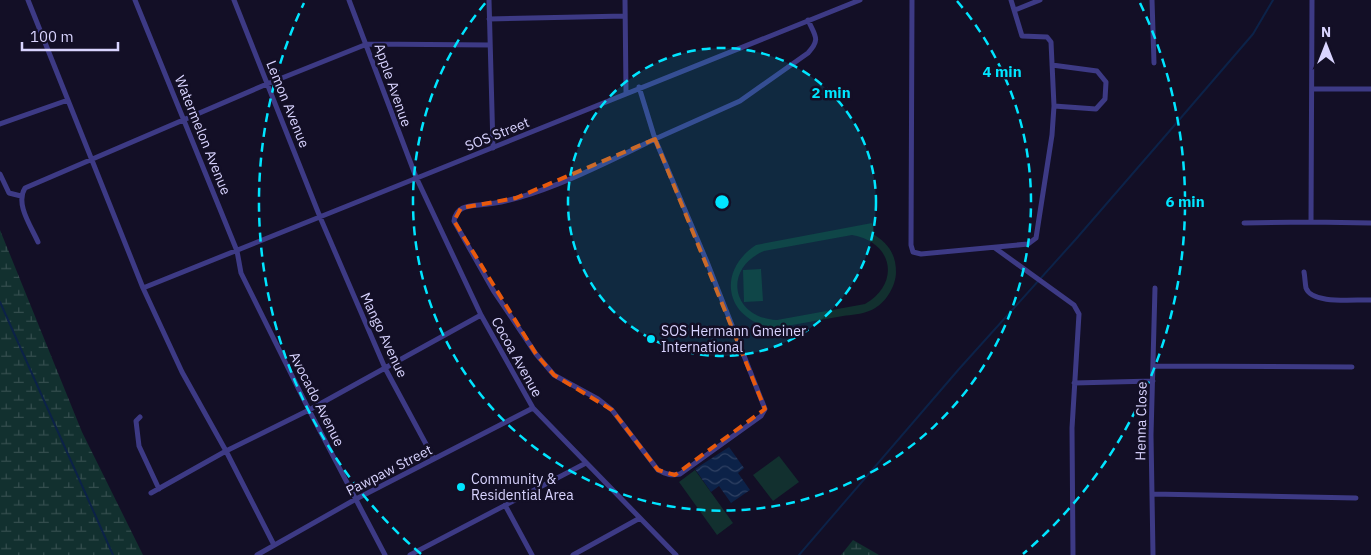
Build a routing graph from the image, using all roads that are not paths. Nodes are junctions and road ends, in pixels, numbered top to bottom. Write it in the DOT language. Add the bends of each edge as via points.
graph roads {
  1 [pos="28,0"];
  2 [pos="135,0"];
  3 [pos="234,0"];
  4 [pos="350,0"];
  5 [pos="489,0"];
  6 [pos="625,0"];
  7 [pos="860,0"];
  8 [pos="912,0"];
  9 [pos="1011,0"];
  10 [pos="1040,0"];
  11 [pos="1152,0"];
  12 [pos="1312,0"];
  13 [pos="1015,10"];
  14 [pos="625,16"];
  15 [pos="489,20"];
  16 [pos="808,20"];
  17 [pos="367,44"];
  18 [pos="490,45"];
  19 [pos="1154,63"];
  20 [pos="1052,65"];
  21 [pos="267,84"];
  22 [pos="639,87"];
  23 [pos="1312,89"];
  24 [pos="1371,89"];
  25 [pos="626,92"];
  26 [pos="68,100"];
  27 [pos="1054,106"];
  28 [pos="185,120"];
  29 [pos="0,124"];
  30 [pos="654,139"];
  31 [pos="493,148"];
  32 [pos="93,159"];
  33 [pos="0,174"];
  34 [pos="416,177"];
  35 [pos="21,196"];
  36 [pos="320,217"];
  37 [pos="1311,222"];
  38 [pos="1244,223"];
  39 [pos="1371,223"];
  40 [pos="38,242"];
  41 [pos="994,247"];
  42 [pos="237,251"];
  43 [pos="1304,272"];
  44 [pos="143,288"];
  45 [pos="1155,288"];
  46 [pos="1371,300"];
  47 [pos="481,315"];
  48 [pos="1153,366"];
  49 [pos="1352,367"];
  50 [pos="385,368"];
  51 [pos="1153,381"];
  52 [pos="1074,383"];
  53 [pos="533,408"];
  54 [pos="309,410"];
  55 [pos="140,417"];
  56 [pos="226,451"];
  57 [pos="434,459"];
  58 [pos="586,463"];
  59 [pos="159,488"];
  60 [pos="151,493"];
  61 [pos="1152,494"];
  62 [pos="1356,498"];
  63 [pos="356,499"];
  64 [pos="506,506"];
  65 [pos="640,518"];
  66 [pos="274,546"];
  67 [pos="421,553"];
  68 [pos="257,555"];
  69 [pos="385,555"];
  70 [pos="410,555"];
  71 [pos="532,555"];
  72 [pos="573,555"];
  73 [pos="676,555"];
  74 [pos="1073,555"];
  75 [pos="1153,555"];
  1 -- 26 [label="street"];
  2 -- 28 [label="street, Watermelon Avenue"];
  3 -- 21 [label="street, Lemon Avenue"];
  4 -- 17 [label="street, Apple Avenue"];
  5 -- 15 [label="street"];
  6 -- 14 [label="street"];
  7 -- 16 [label="street, SOS Street"];
  8 -- 41 [label="street" via="913,252"];
  9 -- 13 [label="street"];
  10 -- 13 [label="street"];
  11 -- 19 [label="street"];
  12 -- 23 [label="street"];
  13 -- 20 [label="street" via="1022,36 1047,36"];
  14 -- 15 [label="street"];
  14 -- 25 [label="street"];
  15 -- 18 [label="street"];
  16 -- 22 [label="street, SOS Street"];
  16 -- 30 [label="street" via="817,40 808,53 740,101"];
  17 -- 18 [label="street"];
  17 -- 21 [label="street"];
  17 -- 34 [label="street, Apple Avenue"];
  18 -- 31 [label="street"];
  20 -- 27 [label="street"];
  20 -- 27 [label="street" via="1097,71 1106,82 1105,99 1096,109"];
  21 -- 28 [label="street"];
  21 -- 36 [label="street, Lemon Avenue"];
  22 -- 25 [label="street, SOS Street"];
  22 -- 30 [label="street"];
  23 -- 24 [label="street"];
  23 -- 37 [label="street"];
  25 -- 31 [label="street, SOS Street"];
  26 -- 29 [label="street"];
  26 -- 32 [label="street"];
  27 -- 41 [label="street" via="1036,238 1028,244"];
  28 -- 32 [label="street"];
  28 -- 42 [label="street, Watermelon Avenue"];
  30 -- 30 [label="street" via="765,409 761,416 680,474 674,475 658,470 612,410 554,375 492,290 454,221 461,208 516,198 604,164"];
  31 -- 34 [label="street, SOS Street"];
  32 -- 35 [label="street" via="25,188"];
  32 -- 44 [label="street"];
  33 -- 35 [label="street" via="9,193"];
  34 -- 36 [label="street, SOS Street"];
  34 -- 47 [label="street, Cocoa Avenue"];
  35 -- 40 [label="street"];
  36 -- 42 [label="street, SOS Street"];
  36 -- 50 [label="street, Mango Avenue"];
  37 -- 38 [label="street"];
  37 -- 39 [label="street"];
  41 -- 52 [label="street" via="1078,309"];
  42 -- 44 [label="street, SOS Street"];
  42 -- 54 [label="street, Avocado Avenue" via="242,273"];
  43 -- 46 [label="street" via="1306,290 1313,296 1326,300"];
  44 -- 56 [label="street" via="182,372"];
  45 -- 48 [label="street, Henna Close"];
  47 -- 50 [label="street"];
  47 -- 53 [label="street, Cocoa Avenue"];
  48 -- 49 [label="street"];
  48 -- 51 [label="street, Henna Close"];
  50 -- 54 [label="street"];
  50 -- 57 [label="street, Mango Avenue"];
  51 -- 52 [label="street"];
  51 -- 61 [label="street, Henna Close"];
  52 -- 74 [label="street"];
  53 -- 57 [label="street, Pawpaw Street"];
  53 -- 58 [label="street, Cocoa Avenue"];
  54 -- 56 [label="street"];
  54 -- 63 [label="street, Avocado Avenue"];
  55 -- 59 [label="street" via="136,421 139,446"];
  56 -- 59 [label="street"];
  56 -- 66 [label="street"];
  57 -- 63 [label="street, Pawpaw Street"];
  58 -- 64 [label="street"];
  58 -- 65 [label="street, Cocoa Avenue"];
  59 -- 60 [label="street"];
  61 -- 62 [label="street"];
  61 -- 75 [label="street, Henna Close"];
  63 -- 66 [label="street, Pawpaw Street"];
  63 -- 69 [label="street, Avocado Avenue"];
  64 -- 67 [label="street"];
  64 -- 71 [label="street"];
  65 -- 72 [label="street"];
  65 -- 73 [label="street, Cocoa Avenue"];
  66 -- 68 [label="street, Pawpaw Street"];
  67 -- 70 [label="street"];
}
